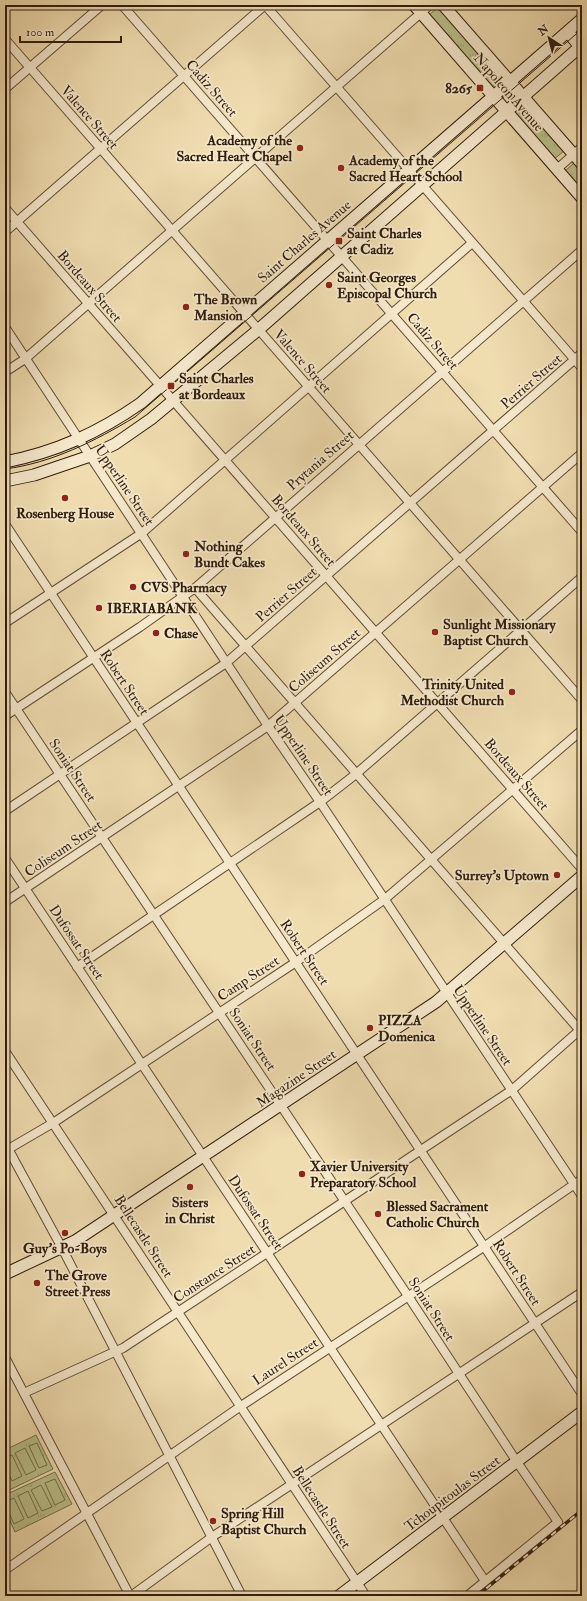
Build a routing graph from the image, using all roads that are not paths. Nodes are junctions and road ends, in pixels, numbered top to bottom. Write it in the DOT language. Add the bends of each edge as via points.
graph roads {
  1 [pos="102,5"];
  2 [pos="122,5"];
  3 [pos="265,5"];
  4 [pos="430,5"];
  5 [pos="443,5"];
  6 [pos="418,9"];
  7 [pos="582,19"];
  8 [pos="568,32"];
  9 [pos="5,40"];
  10 [pos="581,46"];
  11 [pos="30,68"];
  12 [pos="184,76"];
  13 [pos="510,82"];
  14 [pos="336,87"];
  15 [pos="5,89"];
  16 [pos="494,96"];
  17 [pos="523,97"];
  18 [pos="507,112"];
  19 [pos="582,147"];
  20 [pos="100,149"];
  21 [pos="573,154"];
  22 [pos="255,158"];
  23 [pos="582,164"];
  24 [pos="557,169"];
  25 [pos="409,170"];
  26 [pos="422,186"];
  27 [pos="582,198"];
  28 [pos="5,208"];
  29 [pos="17,222"];
  30 [pos="172,230"];
  31 [pos="5,232"];
  32 [pos="328,241"];
  33 [pos="472,243"];
  34 [pos="582,250"];
  35 [pos="342,257"];
  36 [pos="523,301"];
  37 [pos="88,303"];
  38 [pos="244,313"];
  39 [pos="391,313"];
  40 [pos="5,327"];
  41 [pos="258,330"];
  42 [pos="582,353"];
  43 [pos="25,358"];
  44 [pos="574,360"];
  45 [pos="582,368"];
  46 [pos="5,372"];
  47 [pos="442,372"];
  48 [pos="160,386"];
  49 [pos="308,386"];
  50 [pos="173,402"];
  51 [pos="493,430"];
  52 [pos="79,439"];
  53 [pos="358,444"];
  54 [pos="582,453"];
  55 [pos="90,456"];
  56 [pos="224,459"];
  57 [pos="5,462"];
  58 [pos="5,481"];
  59 [pos="543,487"];
  60 [pos="410,503"];
  61 [pos="275,517"];
  62 [pos="5,524"];
  63 [pos="582,532"];
  64 [pos="142,533"];
  65 [pos="459,560"];
  66 [pos="327,576"];
  67 [pos="582,577"];
  68 [pos="195,588"];
  69 [pos="50,593"];
  70 [pos="184,597"];
  71 [pos="5,623"];
  72 [pos="521,630"];
  73 [pos="376,632"];
  74 [pos="245,646"];
  75 [pos="93,658"];
  76 [pos="226,663"];
  77 [pos="5,692"];
  78 [pos="582,700"];
  79 [pos="295,703"];
  80 [pos="438,703"];
  81 [pos="16,709"];
  82 [pos="5,716"];
  83 [pos="137,723"];
  84 [pos="268,726"];
  85 [pos="582,730"];
  86 [pos="356,774"];
  87 [pos="61,775"];
  88 [pos="179,786"];
  89 [pos="513,789"];
  90 [pos="320,802"];
  91 [pos="5,811"];
  92 [pos="103,837"];
  93 [pos="5,858"];
  94 [pos="431,861"];
  95 [pos="230,863"];
  96 [pos="582,869"];
  97 [pos="582,876"];
  98 [pos="26,888"];
  99 [pos="385,899"];
  100 [pos="5,902"];
  101 [pos="154,914"];
  102 [pos="504,944"];
  103 [pos="296,962"];
  104 [pos="77,967"];
  105 [pos="446,994"];
  106 [pos="219,1012"];
  107 [pos="581,1031"];
  108 [pos="5,1051"];
  109 [pos="358,1054"];
  110 [pos="142,1064"];
  111 [pos="512,1090"];
  112 [pos="281,1105"];
  113 [pos="53,1123"];
  114 [pos="6,1148"];
  115 [pos="421,1150"];
  116 [pos="204,1157"];
  117 [pos="582,1179"];
  118 [pos="575,1185"];
  119 [pos="582,1196"];
  120 [pos="345,1201"];
  121 [pos="115,1216"];
  122 [pos="485,1246"];
  123 [pos="62,1248"];
  124 [pos="268,1253"];
  125 [pos="5,1274"];
  126 [pos="582,1292"];
  127 [pos="408,1296"];
  128 [pos="178,1312"];
  129 [pos="535,1323"];
  130 [pos="330,1348"];
  131 [pos="115,1352"];
  132 [pos="5,1357"];
  133 [pos="459,1374"];
  134 [pos="24,1393"];
  135 [pos="582,1394"];
  136 [pos="241,1406"];
  137 [pos="582,1412"];
  138 [pos="382,1425"];
  139 [pos="169,1455"];
  140 [pos="517,1462"];
  141 [pos="292,1484"];
  142 [pos="86,1513"];
  143 [pos="443,1518"];
  144 [pos="212,1537"];
  145 [pos="5,1570"];
  146 [pos="485,1581"];
  147 [pos="357,1582"];
  148 [pos="130,1596"];
  149 [pos="242,1596"];
  150 [pos="339,1596"];
  151 [pos="366,1596"];
  152 [pos="467,1596"];
  1 -- 11 [label="street"];
  2 -- 12 [label="street, Cadiz Street"];
  3 -- 12 [label="street"];
  3 -- 14 [label="street"];
  4 -- 6 [label="street"];
  5 -- 13 [label="main road, Napoleon Avenue"];
  6 -- 14 [label="street"];
  6 -- 16 [label="main road, Napoleon Avenue"];
  7 -- 8 [label="main road, Saint Charles Avenue"];
  8 -- 10 [label="main road"];
  8 -- 13 [label="main road, Saint Charles Avenue"];
  9 -- 11 [label="street, Valence Street"];
  10 -- 17 [label="main road"];
  11 -- 15 [label="street"];
  11 -- 20 [label="street, Valence Street"];
  12 -- 20 [label="street"];
  12 -- 22 [label="street, Cadiz Street"];
  13 -- 16 [label="main road, Saint Charles Avenue"];
  13 -- 17 [label="main road, Napoleon Avenue"];
  14 -- 22 [label="street"];
  14 -- 25 [label="street"];
  16 -- 18 [label="main road, Napoleon Avenue"];
  16 -- 25 [label="main road, Saint Charles Avenue"];
  17 -- 18 [label="main road"];
  17 -- 21 [label="main road, Napoleon Avenue"];
  18 -- 24 [label="main road, Napoleon Avenue"];
  18 -- 26 [label="main road"];
  19 -- 21 [label="street"];
  20 -- 29 [label="street"];
  20 -- 30 [label="street, Valence Street"];
  21 -- 23 [label="main road, Napoleon Avenue"];
  21 -- 24 [label="street"];
  22 -- 30 [label="street"];
  22 -- 32 [label="street, Cadiz Street"];
  24 -- 27 [label="main road, Napoleon Avenue"];
  25 -- 26 [label="street"];
  25 -- 32 [label="main road, Saint Charles Avenue"];
  26 -- 33 [label="street"];
  26 -- 35 [label="main road"];
  28 -- 29 [label="street, Bordeaux Street"];
  29 -- 31 [label="street"];
  29 -- 37 [label="street, Bordeaux Street"];
  30 -- 37 [label="street"];
  30 -- 38 [label="street, Valence Street"];
  32 -- 35 [label="street, Cadiz Street"];
  32 -- 38 [label="main road, Saint Charles Avenue"];
  33 -- 36 [label="street"];
  33 -- 39 [label="street"];
  34 -- 36 [label="street, Prytania Street"];
  35 -- 39 [label="street, Cadiz Street"];
  35 -- 41 [label="main road"];
  36 -- 44 [label="street"];
  36 -- 47 [label="street, Prytania Street"];
  37 -- 43 [label="street"];
  37 -- 48 [label="street, Bordeaux Street"];
  38 -- 41 [label="street, Valence Street"];
  38 -- 48 [label="main road, Saint Charles Avenue"];
  39 -- 47 [label="street, Cadiz Street"];
  39 -- 49 [label="street"];
  40 -- 43 [label="street, Upperline Street"];
  41 -- 49 [label="street, Valence Street"];
  41 -- 50 [label="main road"];
  42 -- 44 [label="street, Perrier Street"];
  43 -- 46 [label="street"];
  43 -- 52 [label="street, Upperline Street"];
  44 -- 45 [label="street"];
  44 -- 51 [label="street, Perrier Street"];
  47 -- 51 [label="street, Cadiz Street"];
  47 -- 53 [label="street, Prytania Street"];
  48 -- 50 [label="street, Bordeaux Street"];
  48 -- 52 [label="main road, Saint Charles Avenue" via="121,416"];
  49 -- 53 [label="street, Valence Street"];
  49 -- 56 [label="street"];
  50 -- 55 [label="main road" via="115,444"];
  50 -- 56 [label="street, Bordeaux Street"];
  51 -- 59 [label="street, Cadiz Street"];
  51 -- 60 [label="street, Perrier Street"];
  52 -- 55 [label="street, Upperline Street"];
  52 -- 57 [label="main road, Saint Charles Avenue" via="60,448"];
  53 -- 60 [label="street, Valence Street"];
  53 -- 61 [label="street, Prytania Street"];
  54 -- 59 [label="street, Coliseum Street"];
  55 -- 58 [label="main road" via="34,475"];
  55 -- 64 [label="street, Upperline Street"];
  56 -- 61 [label="street, Bordeaux Street"];
  56 -- 64 [label="street"];
  59 -- 63 [label="street, Cadiz Street"];
  59 -- 65 [label="street, Coliseum Street"];
  60 -- 65 [label="street, Valence Street"];
  60 -- 66 [label="street, Perrier Street"];
  61 -- 66 [label="street, Bordeaux Street"];
  61 -- 68 [label="street, Prytania Street"];
  62 -- 69 [label="street, Robert Street"];
  64 -- 69 [label="street"];
  64 -- 70 [label="street, Upperline Street"];
  65 -- 72 [label="street, Valence Street"];
  65 -- 73 [label="street, Coliseum Street"];
  66 -- 73 [label="street, Bordeaux Street"];
  66 -- 74 [label="street, Perrier Street"];
  67 -- 72 [label="street"];
  68 -- 70 [label="street, Prytania Street"];
  68 -- 74 [label="street"];
  69 -- 71 [label="street"];
  69 -- 75 [label="street, Robert Street"];
  70 -- 75 [label="street, Prytania Street"];
  70 -- 76 [label="street, Upperline Street"];
  72 -- 78 [label="street, Valence Street"];
  72 -- 80 [label="street"];
  73 -- 79 [label="street, Coliseum Street"];
  73 -- 80 [label="street, Bordeaux Street"];
  74 -- 76 [label="street, Perrier Street"];
  74 -- 79 [label="street"];
  75 -- 81 [label="street, Prytania Street"];
  75 -- 83 [label="street, Robert Street"];
  76 -- 83 [label="street, Perrier Street"];
  76 -- 84 [label="street, Upperline Street"];
  77 -- 81 [label="street, Soniat Street"];
  79 -- 84 [label="street, Coliseum Street"];
  79 -- 86 [label="street"];
  80 -- 86 [label="street"];
  80 -- 89 [label="street, Bordeaux Street"];
  81 -- 82 [label="street, Prytania Street"];
  81 -- 87 [label="street, Soniat Street"];
  83 -- 87 [label="street, Perrier Street"];
  83 -- 88 [label="street, Robert Street"];
  84 -- 88 [label="street, Coliseum Street"];
  84 -- 90 [label="street, Upperline Street"];
  85 -- 89 [label="street, Camp Street"];
  86 -- 90 [label="street"];
  86 -- 94 [label="street"];
  87 -- 91 [label="street, Perrier Street"];
  87 -- 92 [label="street, Soniat Street"];
  88 -- 92 [label="street, Coliseum Street"];
  88 -- 95 [label="street, Robert Street"];
  89 -- 94 [label="street, Camp Street"];
  89 -- 96 [label="street, Bordeaux Street"];
  90 -- 95 [label="street"];
  90 -- 99 [label="street, Upperline Street"];
  92 -- 98 [label="street, Coliseum Street"];
  92 -- 101 [label="street, Soniat Street"];
  93 -- 98 [label="street, Dufossat Street"];
  94 -- 99 [label="street, Camp Street"];
  94 -- 102 [label="street"];
  95 -- 101 [label="street"];
  95 -- 103 [label="street, Robert Street"];
  97 -- 102 [label="main road, Magazine Street"];
  98 -- 100 [label="street, Coliseum Street"];
  98 -- 104 [label="street, Dufossat Street"];
  99 -- 103 [label="street, Camp Street"];
  99 -- 105 [label="street, Upperline Street"];
  101 -- 104 [label="street"];
  101 -- 106 [label="street, Soniat Street"];
  102 -- 105 [label="main road, Magazine Street"];
  102 -- 107 [label="street"];
  103 -- 106 [label="street, Camp Street"];
  103 -- 109 [label="street, Robert Street"];
  104 -- 110 [label="street, Dufossat Street"];
  105 -- 109 [label="main road, Magazine Street"];
  105 -- 111 [label="street, Upperline Street"];
  106 -- 110 [label="street, Camp Street"];
  106 -- 112 [label="street, Soniat Street"];
  107 -- 111 [label="street, Constance Street"];
  108 -- 113 [label="street, Bellecastle Street"];
  109 -- 112 [label="main road, Magazine Street"];
  109 -- 115 [label="street, Robert Street"];
  110 -- 113 [label="street, Camp Street"];
  110 -- 116 [label="street, Dufossat Street"];
  111 -- 115 [label="street, Constance Street"];
  111 -- 118 [label="street, Upperline Street"];
  112 -- 116 [label="main road, Magazine Street"];
  112 -- 120 [label="street, Soniat Street"];
  113 -- 114 [label="street, Camp Street"];
  113 -- 121 [label="street, Bellecastle Street"];
  114 -- 123 [label="street"];
  115 -- 120 [label="street, Constance Street"];
  115 -- 122 [label="street, Robert Street"];
  116 -- 121 [label="main road, Magazine Street"];
  116 -- 124 [label="street, Dufossat Street"];
  117 -- 118 [label="street, Laurel Street"];
  118 -- 119 [label="street, Upperline Street"];
  118 -- 122 [label="street, Laurel Street"];
  120 -- 124 [label="street, Constance Street"];
  120 -- 127 [label="street, Soniat Street"];
  121 -- 123 [label="main road, Magazine Street"];
  121 -- 128 [label="street, Bellecastle Street"];
  122 -- 127 [label="street, Laurel Street"];
  122 -- 129 [label="street, Robert Street"];
  123 -- 125 [label="main road, Magazine Street"];
  123 -- 131 [label="street"];
  124 -- 128 [label="street, Constance Street"];
  124 -- 130 [label="street, Dufossat Street"];
  126 -- 129 [label="street"];
  127 -- 130 [label="street, Laurel Street"];
  127 -- 133 [label="street, Soniat Street"];
  128 -- 131 [label="street, Constance Street"];
  128 -- 136 [label="street, Bellecastle Street"];
  129 -- 133 [label="street"];
  129 -- 135 [label="street, Robert Street"];
  130 -- 136 [label="street, Laurel Street"];
  130 -- 138 [label="street, Dufossat Street"];
  131 -- 134 [label="street, Constance Street"];
  131 -- 139 [label="street"];
  132 -- 134 [label="street"];
  133 -- 138 [label="street"];
  133 -- 140 [label="street, Soniat Street"];
  134 -- 142 [label="street"];
  136 -- 139 [label="street, Laurel Street"];
  136 -- 141 [label="street, Bellecastle Street"];
  137 -- 140 [label="main road, Tchoupitoulas Street"];
  138 -- 141 [label="street"];
  138 -- 143 [label="street, Dufossat Street"];
  139 -- 142 [label="street, Laurel Street"];
  139 -- 144 [label="street"];
  140 -- 143 [label="main road, Tchoupitoulas Street"];
  140 -- 146 [label="street, Soniat Street" via="558,1522"];
  141 -- 144 [label="street"];
  141 -- 147 [label="street, Bellecastle Street"];
  142 -- 145 [label="street, Laurel Street"];
  142 -- 148 [label="street"];
  143 -- 146 [label="street, Dufossat Street"];
  143 -- 147 [label="main road, Tchoupitoulas Street"];
  144 -- 148 [label="street"];
  144 -- 149 [label="street"];
  146 -- 152 [label="street"];
  147 -- 150 [label="main road, Tchoupitoulas Street"];
  147 -- 151 [label="street, Bellecastle Street"];
}
